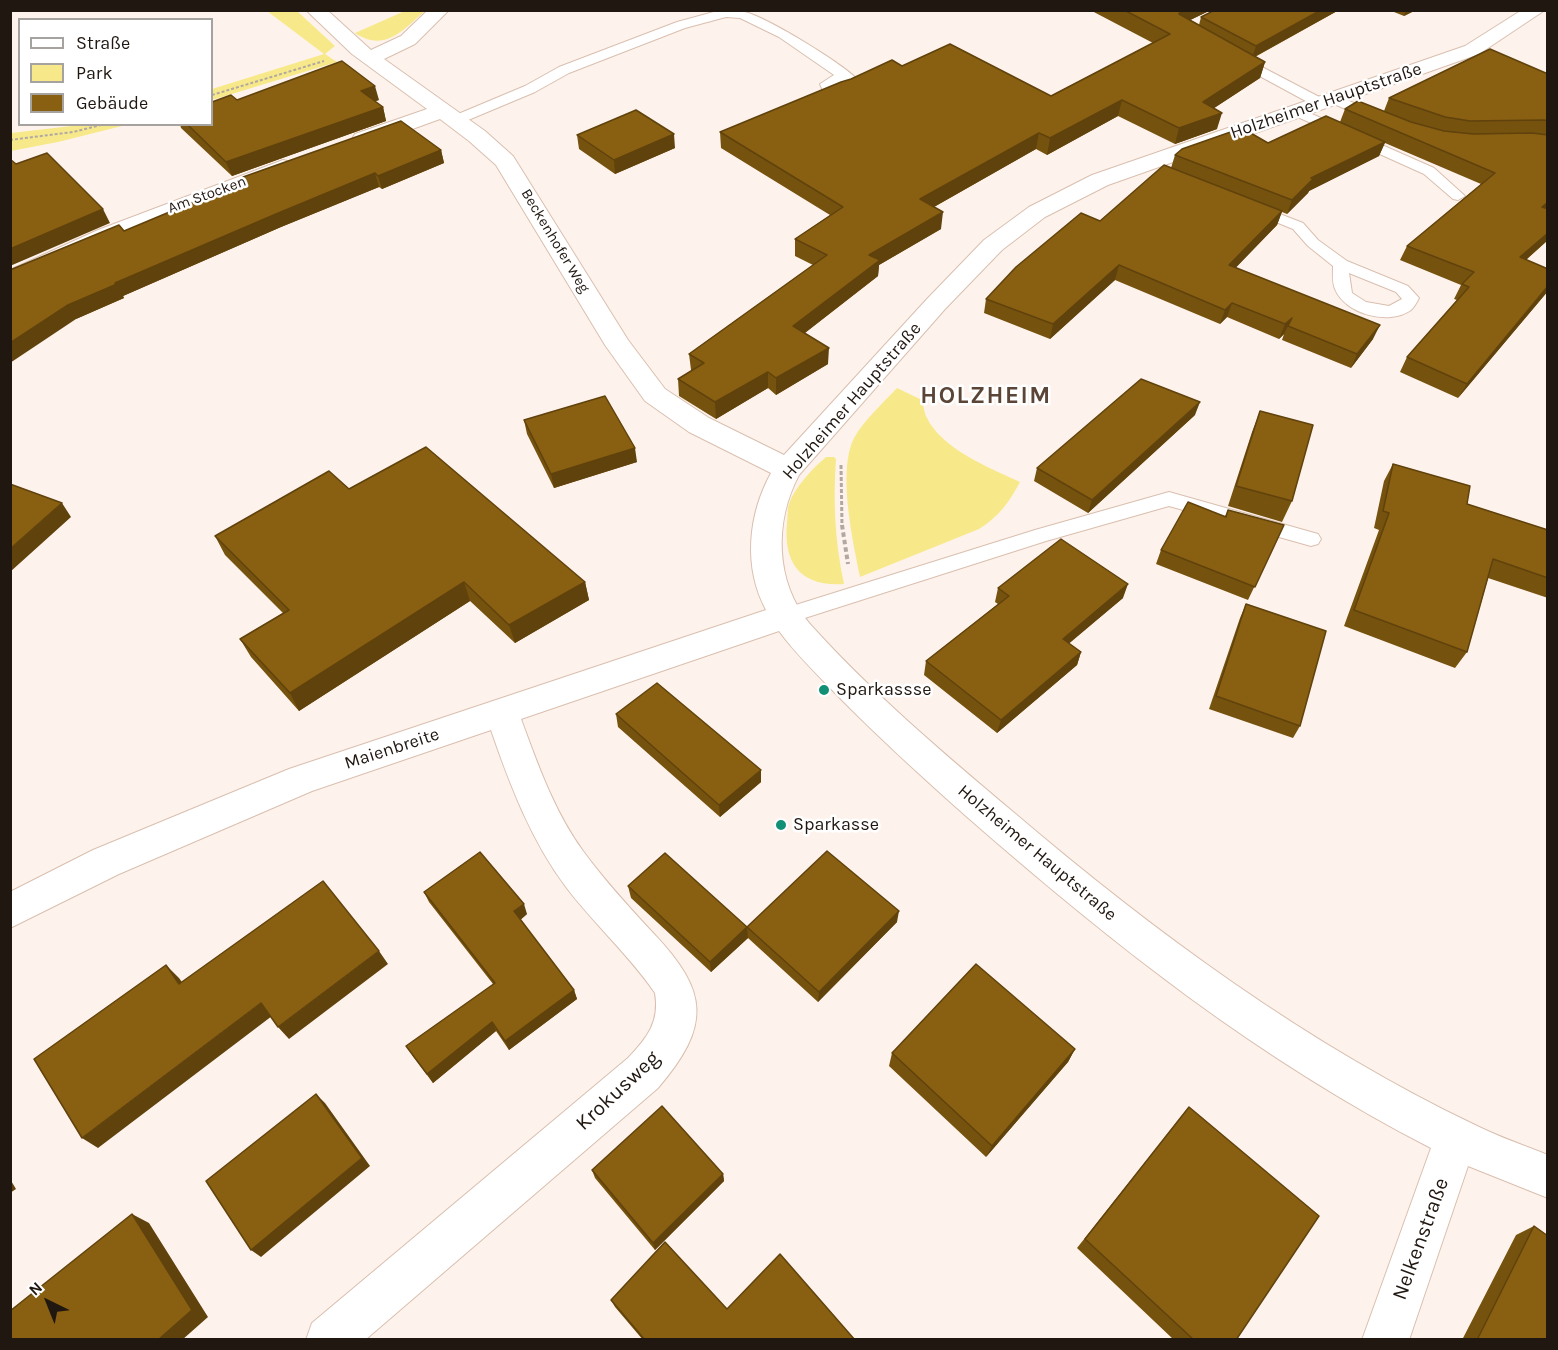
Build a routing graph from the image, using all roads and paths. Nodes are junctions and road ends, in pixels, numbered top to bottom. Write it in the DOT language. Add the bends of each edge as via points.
graph roads {
  1 [pos="315,10"];
  2 [pos="440,10"];
  3 [pos="1536,10"];
  4 [pos="1225,52"];
  5 [pos="365,54"];
  6 [pos="844,75"];
  7 [pos="213,95"];
  8 [pos="1326,100"];
  9 [pos="1296,111"];
  10 [pos="450,116"];
  11 [pos="1387,121"];
  12 [pos="93,126"];
  13 [pos="10,140"];
  14 [pos="345,146"];
  15 [pos="301,161"];
  16 [pos="1458,196"];
  17 [pos="1234,201"];
  18 [pos="1341,264"];
  19 [pos="10,279"];
  20 [pos="849,401"];
  21 [pos="788,469"];
  22 [pos="1311,539"];
  23 [pos="855,594"];
  24 [pos="786,616"];
  25 [pos="502,713"];
  26 [pos="10,910"];
  27 [pos="1456,1138"];
  28 [pos="1548,1177"];
  29 [pos="329,1340"];
  30 [pos="1385,1340"];
  1 -- 5 [label="street, Beckenhofer Weg"];
  2 -- 5 [label="street" via="408,40"];
  3 -- 8 [label="street, Holzheimer Hauptstraße" via="1473,50"];
  4 -- 8 [label="lane"];
  5 -- 7 [label="path"];
  5 -- 10 [label="street, Beckenhofer Weg"];
  6 -- 10 [label="lane" via="783,34 743,15 726,14 681,26 564,70 530,89"];
  8 -- 9 [label="street, Holzheimer Hauptstraße"];
  8 -- 11 [label="lane"];
  9 -- 16 [label="lane" via="1429,171"];
  9 -- 20 [label="street, Holzheimer Hauptstraße" via="1152,168 1070,194 1037,212 968,270"];
  10 -- 14 [label="street"];
  10 -- 21 [label="street, Beckenhofer Weg" via="504,161 618,345 655,395 699,425"];
  12 -- 13 [label="path"];
  15 -- 19 [label="street, Am Stocken" via="177,206"];
  17 -- 18 [label="lane" via="1298,226"];
  20 -- 21 [label="street, Holzheimer Hauptstraße"];
  20 -- 23 [label="path" via="840,476 840,515"];
  21 -- 24 [label="street, Holzheimer Hauptstraße" via="773,501 766,568"];
  22 -- 23 [label="lane" via="1169,499"];
  23 -- 24 [label="lane"];
  24 -- 25 [label="street, Maienbreite"];
  24 -- 27 [label="street, Holzheimer Hauptstraße" via="899,735 1143,941 1302,1051"];
  25 -- 26 [label="street, Maienbreite" via="301,780 106,862"];
  25 -- 29 [label="street, Krokusweg" via="529,786 562,851 663,971 675,992 673,1031 663,1051 643,1073"];
  27 -- 28 [label="street, Holzheimer Hauptstraße"];
  27 -- 30 [label="street, Nelkenstraße"];
}
